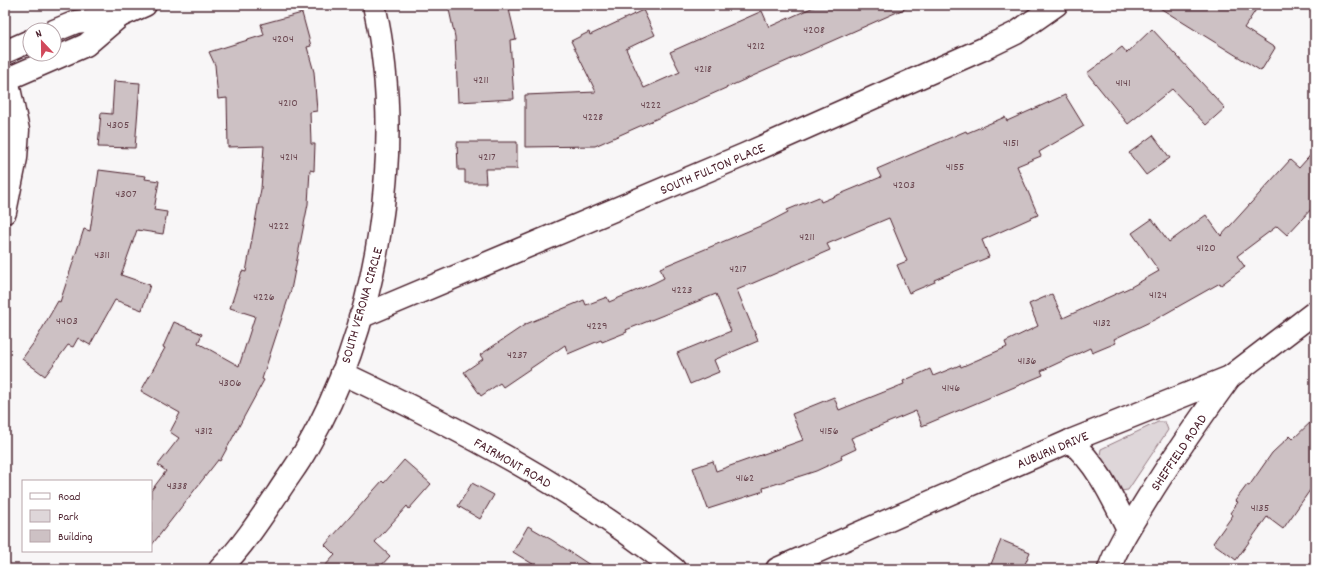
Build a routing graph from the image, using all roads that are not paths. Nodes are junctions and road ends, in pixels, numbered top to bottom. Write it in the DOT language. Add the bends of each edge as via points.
graph roads {
  1 [pos="145,5"];
  2 [pos="374,5"];
  3 [pos="1056,5"];
  4 [pos="120,16"];
  5 [pos="62,28"];
  6 [pos="22,45"];
  7 [pos="5,52"];
  8 [pos="5,80"];
  9 [pos="5,212"];
  10 [pos="1315,312"];
  11 [pos="360,317"];
  12 [pos="342,372"];
  13 [pos="1230,377"];
  14 [pos="1070,441"];
  15 [pos="1128,529"];
  16 [pos="220,569"];
  17 [pos="674,569"];
  18 [pos="777,569"];
  19 [pos="1109,569"];
  1 -- 4 [label="street"];
  2 -- 11 [label="street, SOUTH VERONA CIRCLE" via="384,73 388,141 379,245"];
  3 -- 11 [label="street, SOUTH FULTON PLACE" via="1016,33 983,49 744,155"];
  4 -- 5 [label="street" via="76,22"];
  4 -- 8 [label="street" via="86,45"];
  6 -- 7 [label="street"];
  8 -- 9 [label="street" via="18,130 16,158"];
  10 -- 13 [label="street, AUBURN DRIVE"];
  11 -- 12 [label="street, SOUTH VERONA CIRCLE"];
  12 -- 16 [label="street, SOUTH VERONA CIRCLE" via="307,448 266,510"];
  12 -- 17 [label="street, FAIRMONT ROAD" via="486,446 570,494"];
  13 -- 14 [label="street, AUBURN DRIVE"];
  13 -- 15 [label="street, SHEFFIELD ROAD" via="1181,444"];
  14 -- 15 [label="street" via="1096,469"];
  14 -- 18 [label="street, AUBURN DRIVE"];
  15 -- 19 [label="street, SHEFFIELD ROAD"];
}
